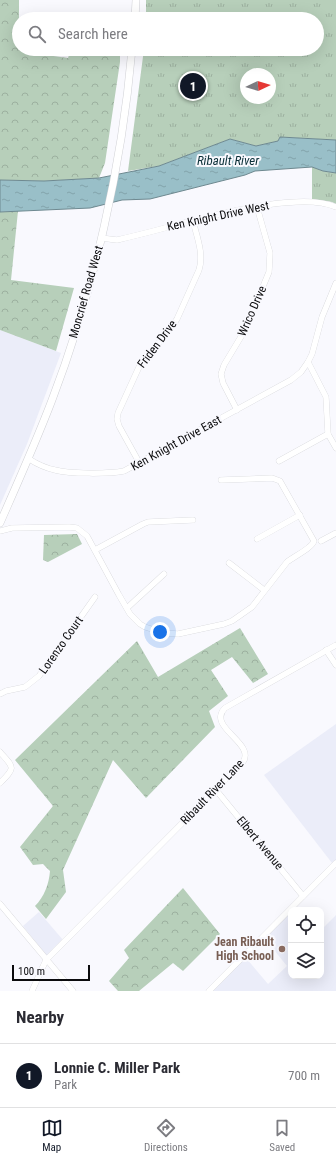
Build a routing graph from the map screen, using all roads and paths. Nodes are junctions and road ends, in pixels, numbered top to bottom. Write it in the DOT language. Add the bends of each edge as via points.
graph roads {
  1 [pos="136,0"];
  2 [pos="135,12"];
  3 [pos="132,56"];
  4 [pos="258,207"];
  5 [pos="336,207"];
  6 [pos="193,221"];
  7 [pos="101,238"];
  8 [pos="336,283"];
  9 [pos="308,362"];
  10 [pos="237,410"];
  11 [pos="328,434"];
  12 [pos="336,448"];
  13 [pos="29,459"];
  14 [pos="279,461"];
  15 [pos="140,464"];
  16 [pos="221,480"];
  17 [pos="300,516"];
  18 [pos="193,520"];
  19 [pos="0,523"];
  20 [pos="0,531"];
  21 [pos="336,533"];
  22 [pos="257,539"];
  23 [pos="321,541"];
  24 [pos="95,550"];
  25 [pos="229,563"];
  26 [pos="164,574"];
  27 [pos="264,590"];
  28 [pos="95,597"];
  29 [pos="127,608"];
  30 [pos="336,645"];
  31 [pos="326,650"];
  32 [pos="336,665"];
  33 [pos="0,694"];
  34 [pos="0,752"];
  35 [pos="0,783"];
  36 [pos="216,790"];
  37 [pos="336,863"];
  38 [pos="304,896"];
  39 [pos="0,904"];
  40 [pos="46,960"];
  41 [pos="32,991"];
  42 [pos="73,991"];
  43 [pos="209,991"];
  1 -- 2 [label="main road"];
  3 -- 7 [label="main road, Moncrief Road West" via="126,104"];
  4 -- 5 [label="street, Ken Knight Drive West" via="301,203 321,203"];
  4 -- 6 [label="street, Ken Knight Drive West"];
  4 -- 10 [label="street, Wrico Drive" via="270,252 269,272 245,330 221,374"];
  6 -- 7 [label="street, Ken Knight Drive West" via="117,240"];
  6 -- 15 [label="street, Friden Drive" via="201,253 199,270 177,319 140,367 117,416 119,426"];
  7 -- 13 [label="main road, Moncrief Road West" via="68,354"];
  8 -- 9 [label="street"];
  9 -- 10 [label="street, Ken Knight Drive East" via="291,380"];
  9 -- 11 [label="street" via="326,397"];
  10 -- 15 [label="street, Ken Knight Drive East"];
  11 -- 12 [label="street"];
  11 -- 14 [label="street"];
  13 -- 15 [label="street, Ken Knight Drive East" via="54,470 68,472 116,473"];
  13 -- 19 [label="main road, Moncrief Road West"];
  16 -- 17 [label="street" via="277,479 282,483"];
  17 -- 22 [label="street"];
  17 -- 27 [label="street" via="313,543 287,562"];
  18 -- 24 [label="street" via="148,522"];
  20 -- 24 [label="street" via="12,528 69,527 82,531"];
  21 -- 23 [label="street"];
  24 -- 29 [label="street"];
  25 -- 27 [label="street"];
  26 -- 29 [label="street"];
  27 -- 29 [label="street" via="248,610 232,621 178,634 145,627"];
  28 -- 33 [label="street, Lorenzo Court" via="39,676 25,687"];
  30 -- 31 [label="street, Ribault River Lane"];
  31 -- 32 [label="street"];
  31 -- 36 [label="street, Ribault River Lane" via="222,711 221,721 243,748 246,756"];
  34 -- 35 [label="street" via="11,769"];
  36 -- 38 [label="street, Elbert Avenue"];
  36 -- 40 [label="street, Ribault River Lane"];
  37 -- 38 [label="street"];
  38 -- 43 [label="street"];
  39 -- 40 [label="street"];
  40 -- 41 [label="street"];
  40 -- 42 [label="street"];
}
